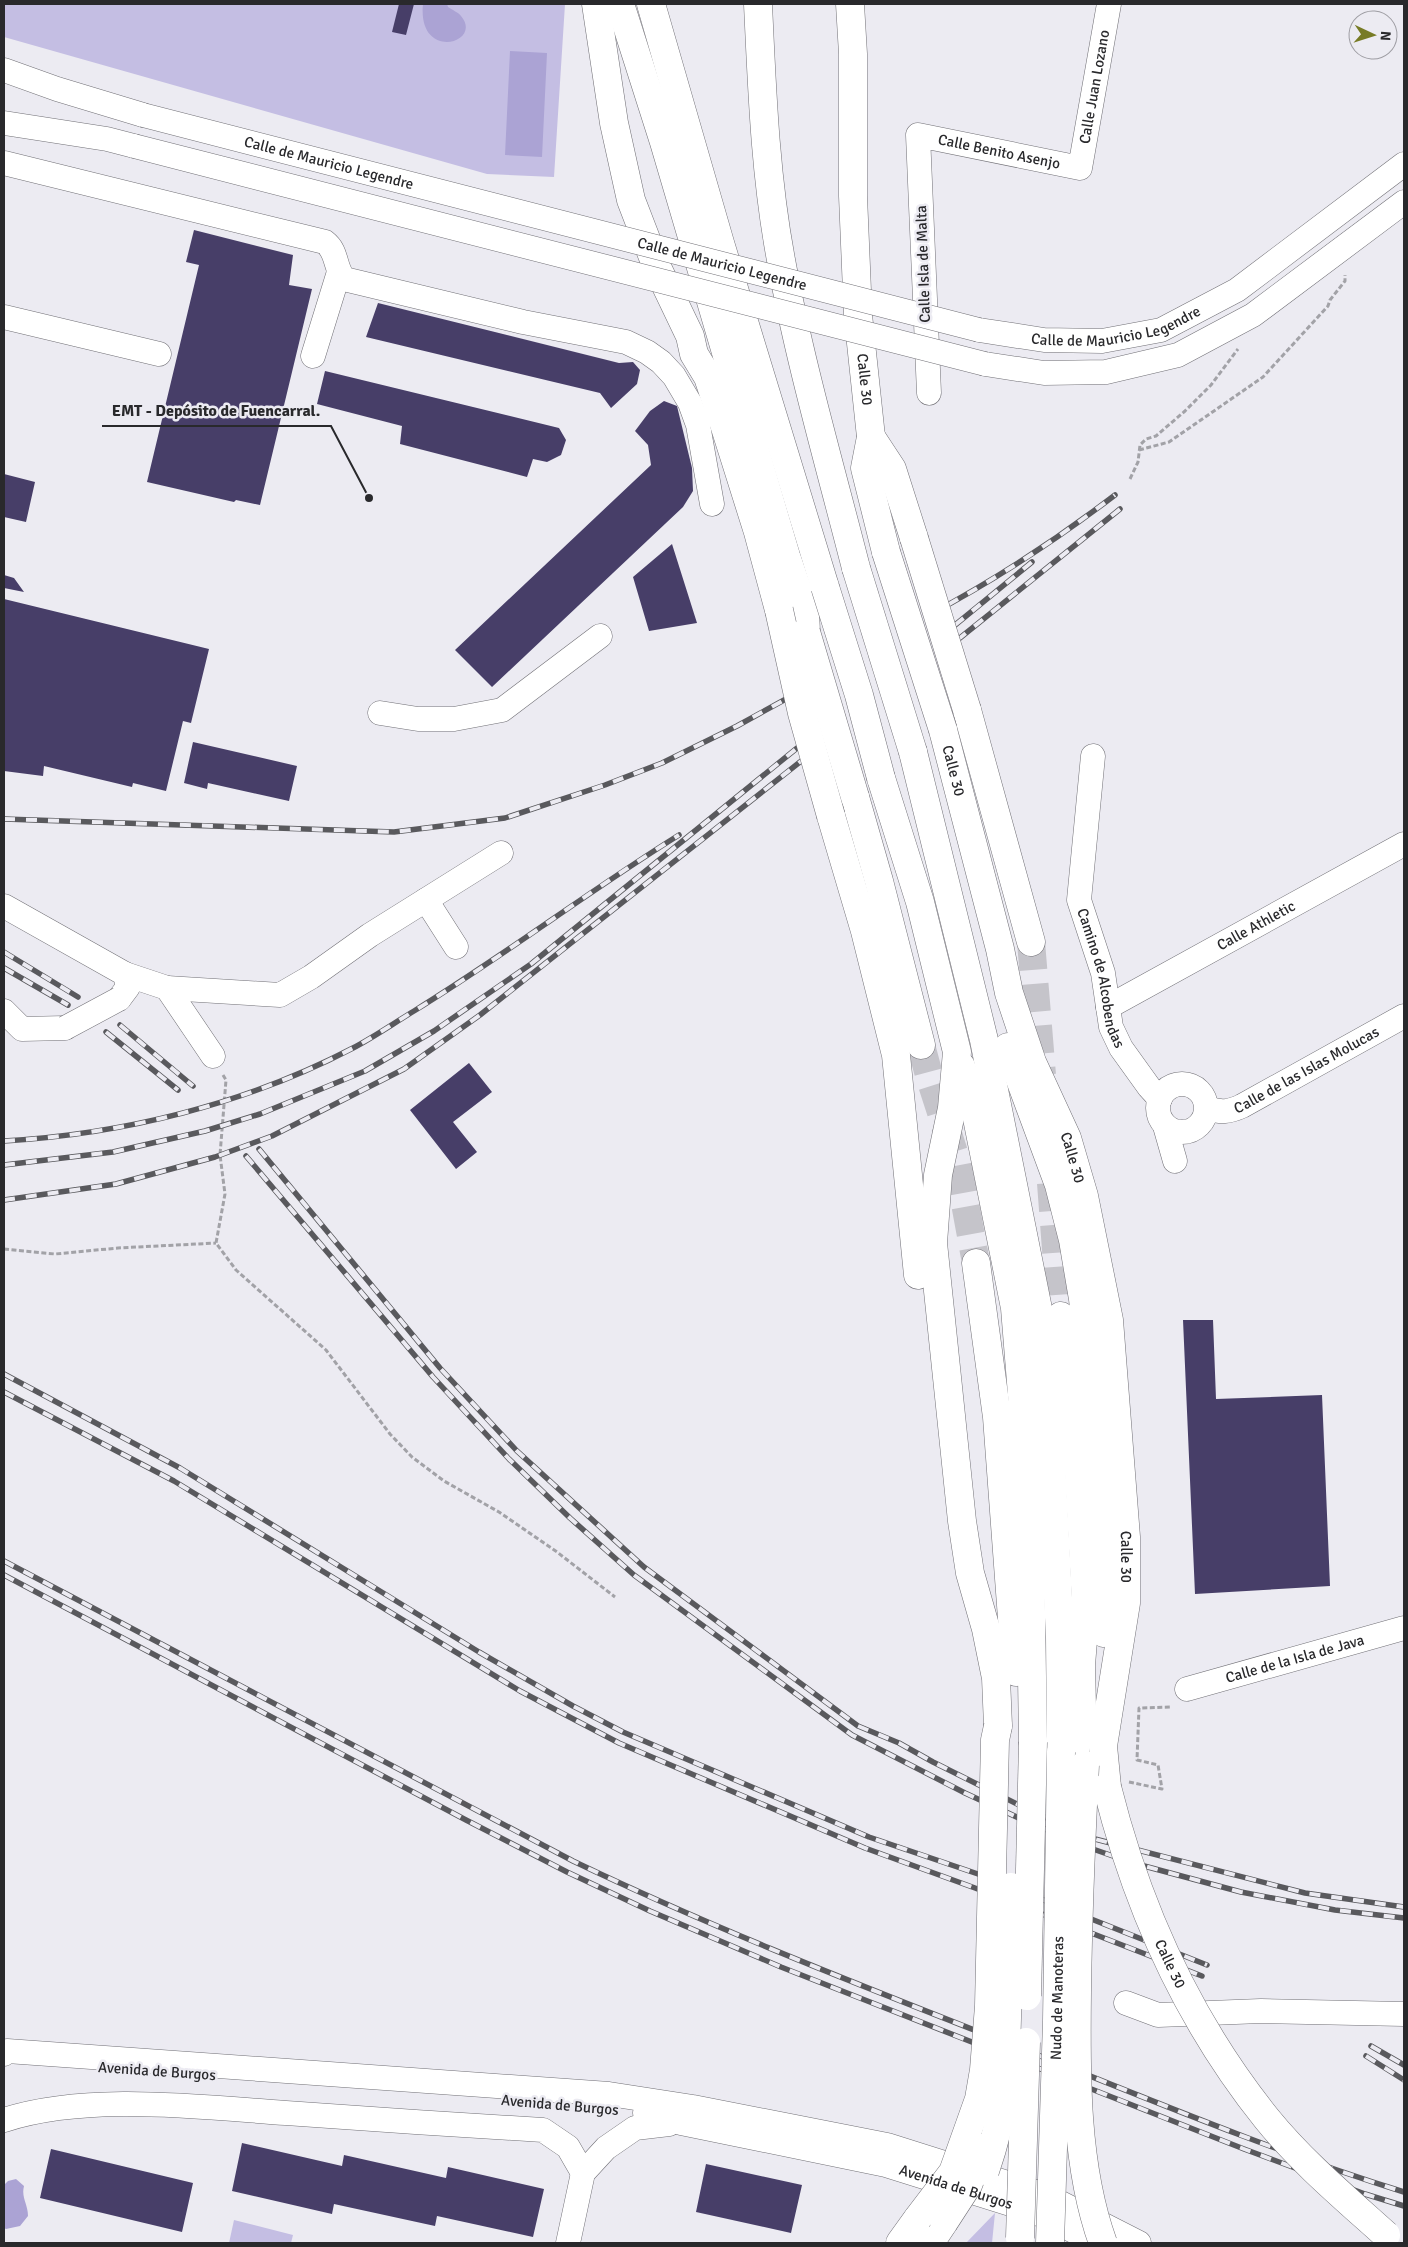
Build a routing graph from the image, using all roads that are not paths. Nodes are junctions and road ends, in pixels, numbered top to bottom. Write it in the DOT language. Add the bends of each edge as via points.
graph roads {
  1 [pos="596,4"];
  2 [pos="620,4"];
  3 [pos="651,4"];
  4 [pos="758,4"];
  5 [pos="850,4"];
  6 [pos="866,4"];
  7 [pos="1109,4"];
  8 [pos="853,54"];
  9 [pos="4,70"];
  10 [pos="4,123"];
  11 [pos="918,135"];
  12 [pos="4,164"];
  13 [pos="1404,164"];
  14 [pos="1080,168"];
  15 [pos="1404,202"];
  16 [pos="339,272"];
  17 [pos="4,317"];
  18 [pos="159,354"];
  19 [pos="313,356"];
  20 [pos="929,393"];
  21 [pos="871,438"];
  22 [pos="712,504"];
  23 [pos="870,560"];
  24 [pos="790,604"];
  25 [pos="600,636"];
  26 [pos="380,713"];
  27 [pos="928,741"];
  28 [pos="1093,756"];
  29 [pos="1404,844"];
  30 [pos="501,853"];
  31 [pos="426,900"];
  32 [pos="4,906"];
  33 [pos="1030,942"];
  34 [pos="456,947"];
  35 [pos="124,974"];
  36 [pos="167,988"];
  37 [pos="1108,1007"];
  38 [pos="4,1011"];
  39 [pos="1404,1016"];
  40 [pos="921,1045"];
  41 [pos="957,1052"];
  42 [pos="212,1056"];
  43 [pos="1160,1099"];
  44 [pos="1207,1108"];
  45 [pos="1165,1126"];
  46 [pos="1175,1161"];
  47 [pos="976,1263"];
  48 [pos="1062,1316"];
  49 [pos="967,1558"];
  50 [pos="1404,1628"];
  51 [pos="1187,1689"];
  52 [pos="1016,1730"];
  53 [pos="1070,1752"];
  54 [pos="1126,2003"];
  55 [pos="1404,2014"];
  56 [pos="4,2054"];
  57 [pos="4,2061"];
  58 [pos="4,2120"];
  59 [pos="681,2123"];
  60 [pos="1024,2124"];
  61 [pos="583,2173"];
  62 [pos="937,2231"];
  63 [pos="1390,2239"];
  64 [pos="1020,2240"];
  65 [pos="568,2243"];
  66 [pos="900,2243"];
  67 [pos="1050,2243"];
  68 [pos="1098,2243"];
  69 [pos="1103,2243"];
  70 [pos="1139,2243"];
  1 -- 24 [label="highway" via="614,123 631,200 656,265 690,336 694,354 708,377 758,532"];
  2 -- 24 [label="highway" via="786,556"];
  3 -- 41 [label="highway, bridge" via="720,244 920,902"];
  4 -- 23 [label="highway" via="762,111 780,259 822,434"];
  5 -- 8 [label="highway, Calle 30"];
  6 -- 8 [label="highway"];
  7 -- 14 [label="street, Calle Juan Lozano"];
  8 -- 21 [label="highway, Calle 30" via="857,305"];
  9 -- 13 [label="street, Calle de Mauricio Legendre, bridge" via="144,115 979,330 1044,340 1102,341 1161,330 1237,290"];
  10 -- 15 [label="street, Calle de Mauricio Legendre, bridge" via="106,139 985,364 1044,372 1106,372 1178,355 1254,315"];
  11 -- 14 [label="street, Calle Benito Asenjo"];
  11 -- 20 [label="street, Calle Isla de Malta"];
  12 -- 16 [label="street" via="325,242 332,248"];
  16 -- 19 [label="street"];
  16 -- 22 [label="street" via="344,279 523,322 626,342 647,352 674,376 690,403 698,425"];
  17 -- 18 [label="street"];
  21 -- 23 [label="highway, Calle 30" via="865,468"];
  21 -- 33 [label="highway, bridge" via="892,469 914,538 966,710"];
  23 -- 27 [label="highway, Calle 30, bridge"];
  23 -- 27 [label="highway, bridge"];
  24 -- 40 [label="highway, bridge" via="806,632 880,882"];
  24 -- 49 [label="highway, bridge" via="802,713 865,931 896,1055 944,1494"];
  25 -- 26 [label="street" via="502,710 454,719 418,719"];
  27 -- 53 [label="highway" via="1039,1314 1048,1401"];
  27 -- 53 [label="highway" via="1009,1052 1060,1185 1083,1299 1098,1423 1108,1602"];
  27 -- 63 [label="highway, Calle 30, bridge" via="1000,949 1009,993 1032,1062 1067,1138 1084,1196 1109,1320 1126,1537 1126,1602 1103,1746 1117,1785 1120,1840 1143,1904 1200,2023 1267,2119 1321,2176"];
  28 -- 37 [label="street, Camino de Alcobendas" via="1079,900 1103,973"];
  29 -- 37 [label="street, Calle Athletic"];
  30 -- 31 [label="street"];
  31 -- 34 [label="street"];
  31 -- 36 [label="street" via="280,995"];
  32 -- 35 [label="street"];
  35 -- 36 [label="street"];
  35 -- 38 [label="street, bridge" via="128,987 119,999 65,1028 22,1029"];
  36 -- 42 [label="street"];
  37 -- 43 [label="street, Camino de Alcobendas" via="1111,1027 1121,1048"];
  39 -- 44 [label="street, Calle de las Islas Molucas" via="1242,1106 1226,1112"];
  41 -- 49 [label="highway" via="952,1108 938,1175 933,1243"];
  41 -- 52 [label="highway" via="977,1118 1015,1308 1029,1481"];
  43 -- 44 [label="street" via="1171,1087 1187,1084 1201,1092"];
  43 -- 45 [label="street" via="1158,1113"];
  44 -- 45 [label="street" via="1202,1124 1196,1129 1180,1133"];
  45 -- 46 [label="street"];
  47 -- 52 [label="highway" via="997,1416"];
  48 -- 53 [label="highway" via="1077,1438 1086,1614 1081,1665 1082,1707"];
  49 -- 52 [label="highway" via="996,1678"];
  50 -- 51 [label="street, Calle de la Isla de Java"];
  52 -- 60 [label="highway, bridge"];
  52 -- 60 [label="highway, bridge" via="1018,2086"];
  52 -- 62 [label="highway, bridge" via="1002,1744 996,2084 992,2112 968,2185"];
  52 -- 62 [label="highway, bridge" via="995,1740 987,2044 979,2099 953,2172"];
  53 -- 67 [label="highway, Nudo de Manoteras, bridge"];
  53 -- 69 [label="highway, bridge" via="1083,1826 1078,1875 1076,2030 1082,2149 1091,2202"];
  54 -- 55 [label="street" via="1158,2015 1261,2011"];
  56 -- 70 [label="street" via="7,2051 444,2081 609,2094 678,2105 886,2145 1045,2195"];
  57 -- 59 [label="street, Avenida de Burgos" via="546,2102 644,2112"];
  58 -- 61 [label="street, Avenida de Burgos" via="37,2111 115,2104 543,2130 568,2146"];
  59 -- 61 [label="street" via="635,2128 606,2148"];
  59 -- 68 [label="street, Avenida de Burgos" via="886,2165 1034,2211"];
  60 -- 64 [label="highway, bridge"];
  61 -- 65 [label="street"];
  62 -- 66 [label="highway"];
}
